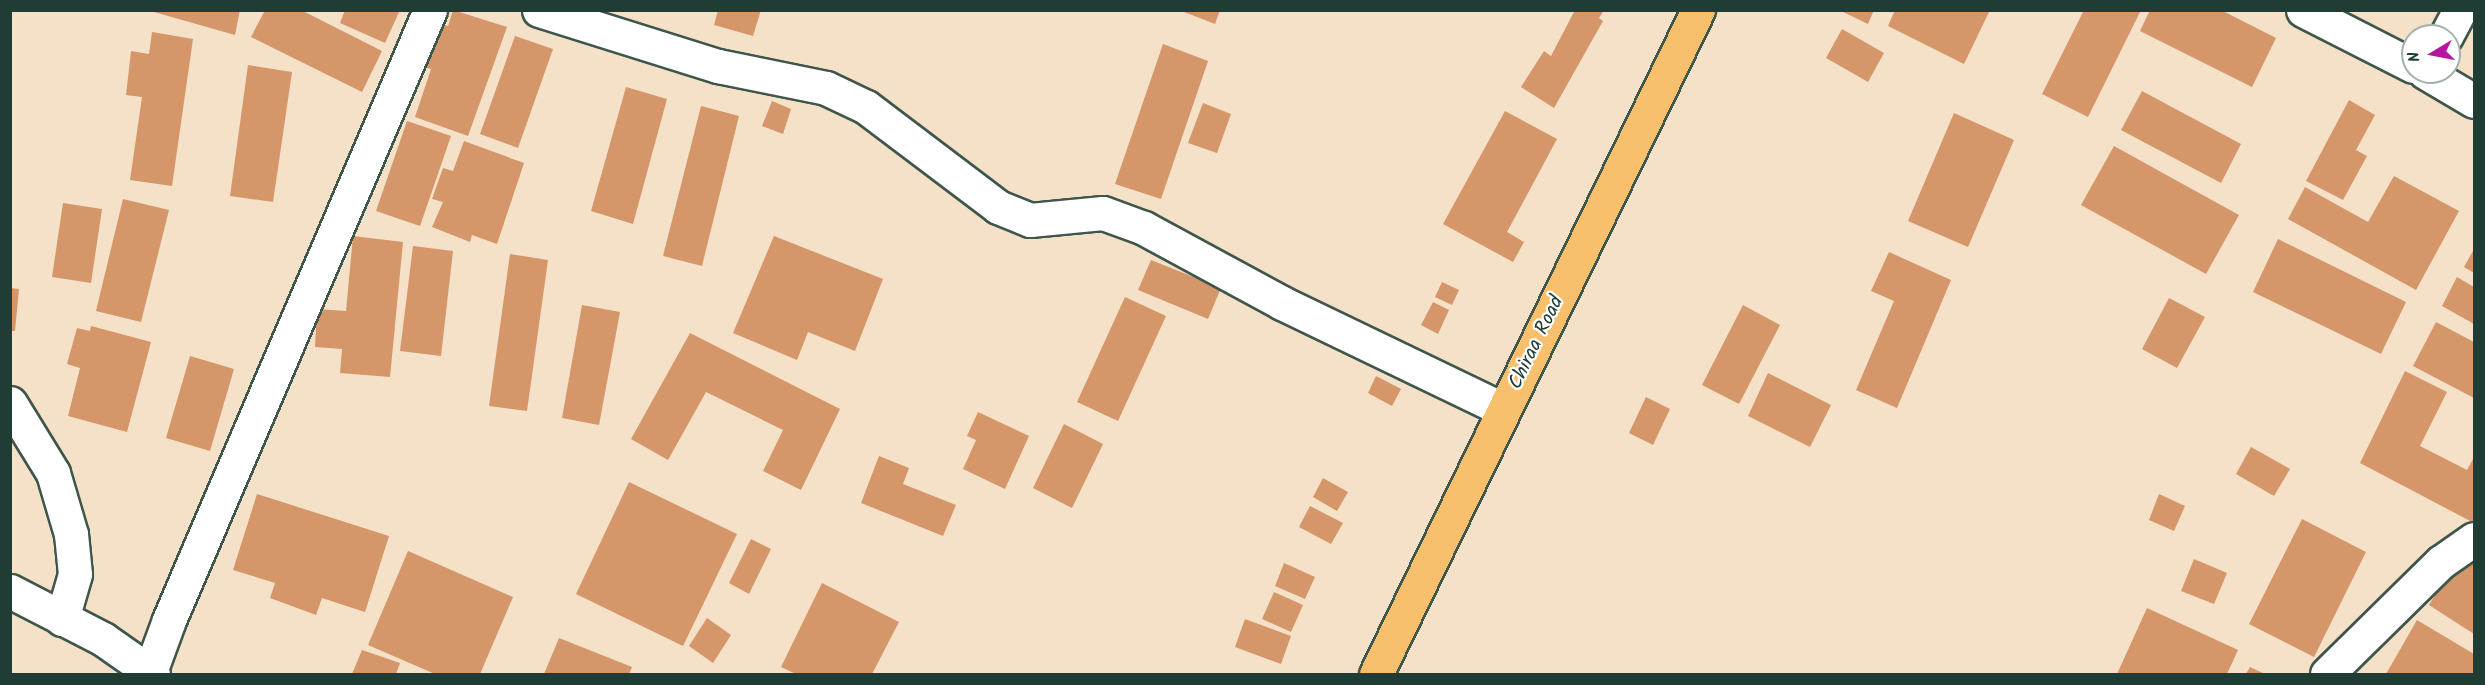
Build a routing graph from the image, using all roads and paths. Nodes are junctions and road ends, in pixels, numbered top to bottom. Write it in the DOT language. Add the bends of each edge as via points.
graph roads {
  1 [pos="430,10"];
  2 [pos="539,10"];
  3 [pos="1698,10"];
  4 [pos="2303,10"];
  5 [pos="2460,10"];
  6 [pos="2452,24"];
  7 [pos="2401,60"];
  8 [pos="2446,84"];
  9 [pos="2475,101"];
  10 [pos="10,403"];
  11 [pos="1504,410"];
  12 [pos="2475,539"];
  13 [pos="10,591"];
  14 [pos="62,619"];
  15 [pos="152,673"];
  16 [pos="1376,675"];
  17 [pos="2327,675"];
  1 -- 15 [label="street" via="168,620"];
  2 -- 11 [label="street" via="718,66 826,88 866,107 998,207 1030,220 1103,213 1144,228 1282,303"];
  3 -- 11 [label="highway, Chiraa Road"];
  4 -- 7 [label="street"];
  5 -- 6 [label="street"];
  8 -- 9 [label="street"];
  10 -- 14 [label="street" via="53,473 71,534 75,574"];
  11 -- 16 [label="highway, Chiraa Road"];
  12 -- 17 [label="street" via="2440,562"];
  13 -- 14 [label="street"];
  14 -- 15 [label="street" via="103,639"];
}
